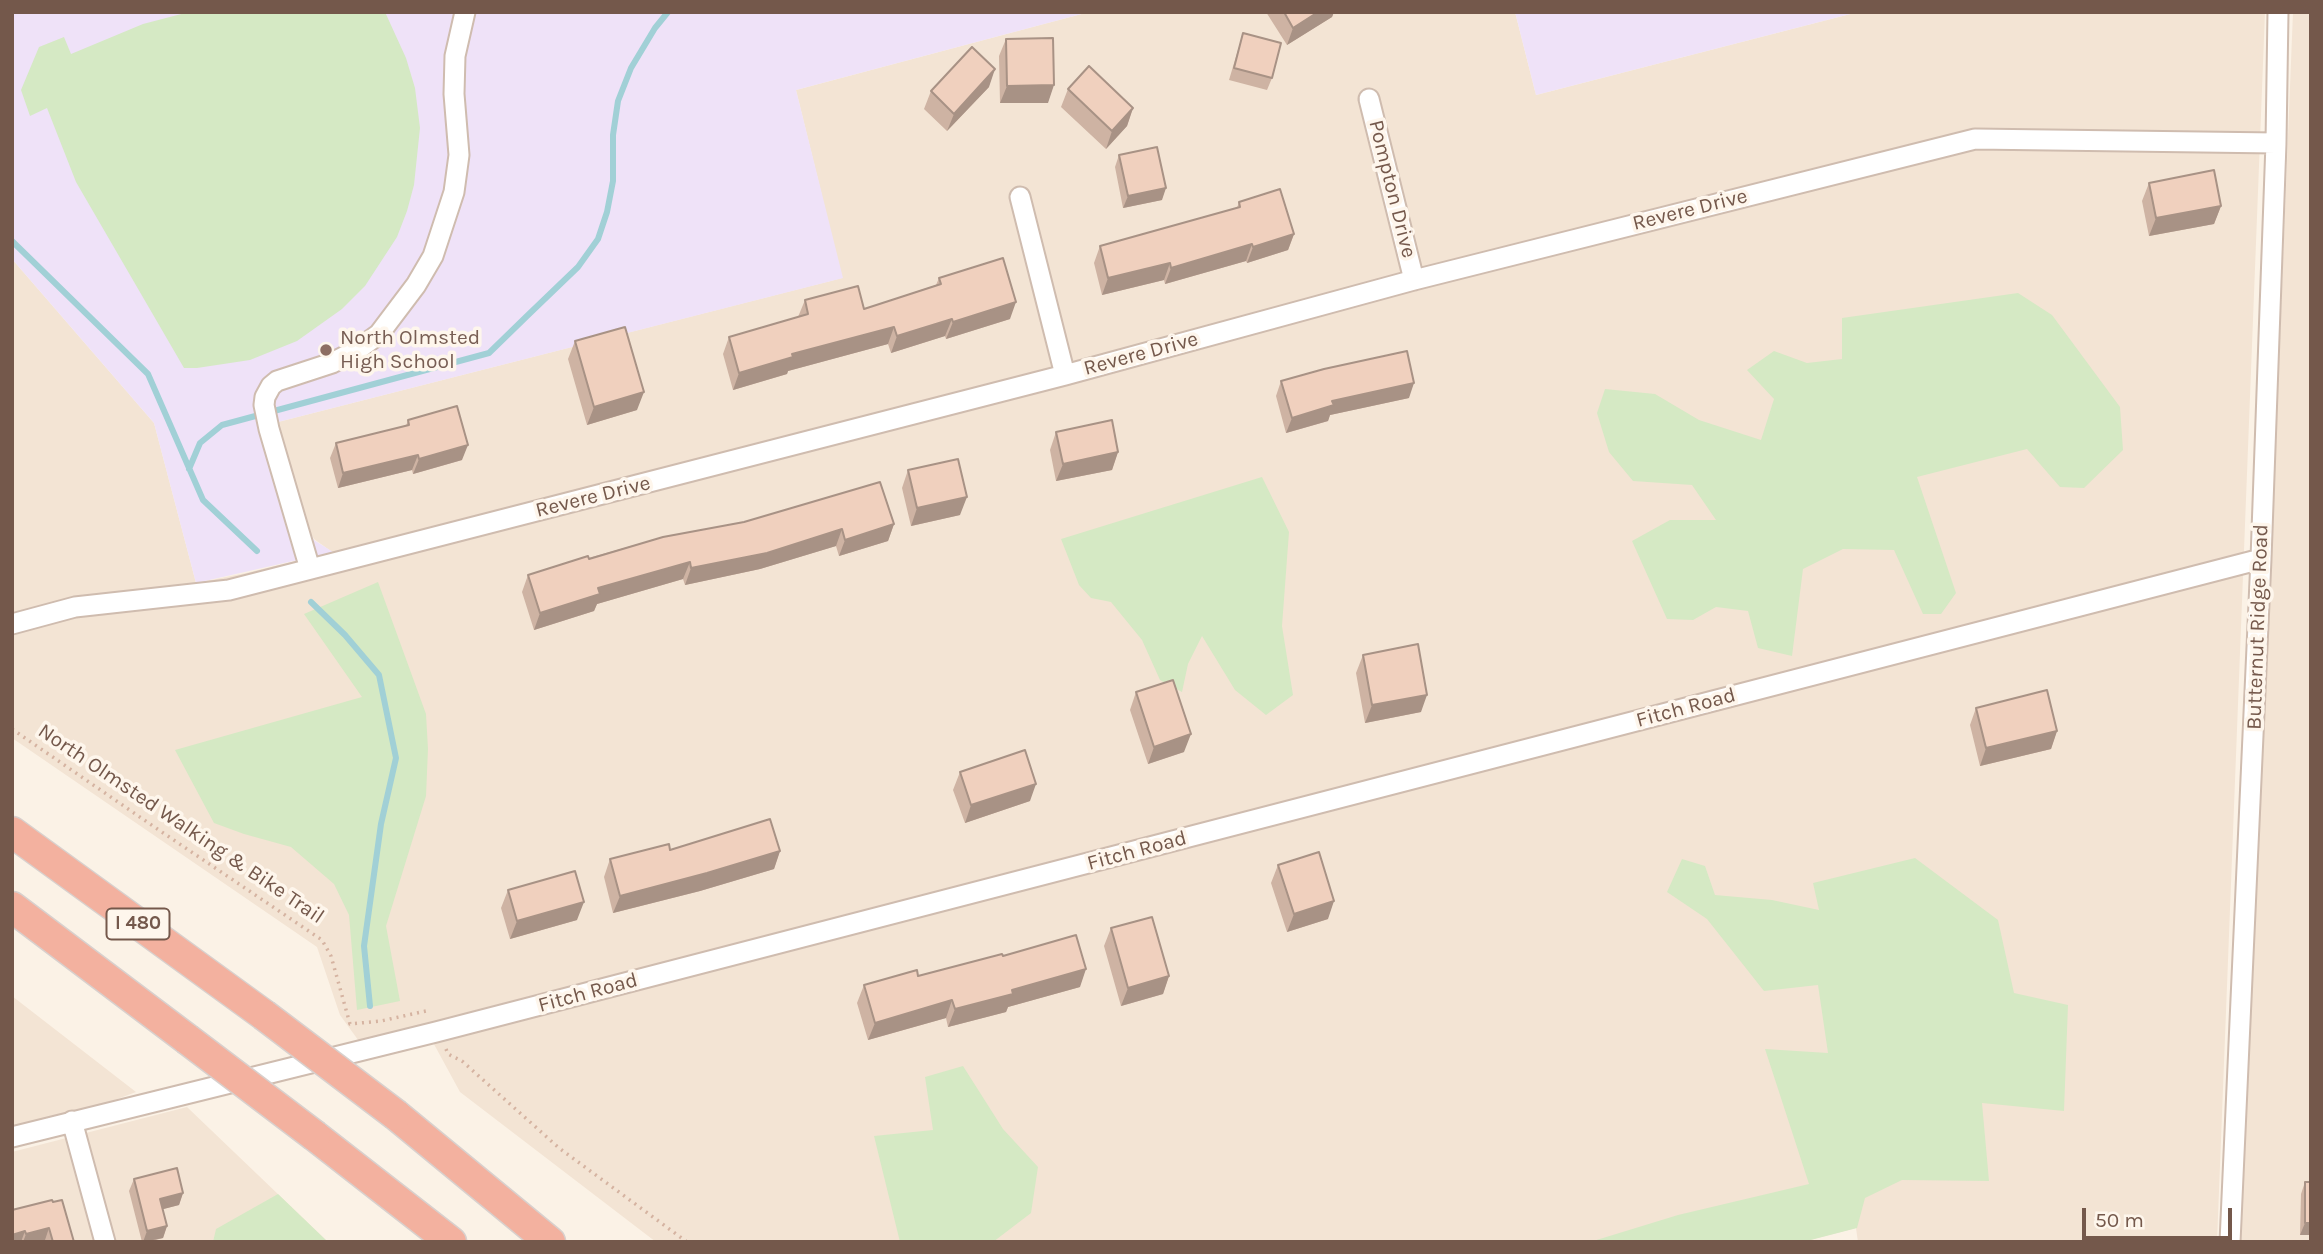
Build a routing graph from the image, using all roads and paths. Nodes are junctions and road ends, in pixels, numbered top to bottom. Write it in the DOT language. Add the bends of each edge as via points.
graph roads {
  1 [pos="465,12"];
  2 [pos="2278,12"];
  3 [pos="1370,99"];
  4 [pos="2276,143"];
  5 [pos="1020,197"];
  6 [pos="1415,280"];
  7 [pos="1065,375"];
  8 [pos="2261,559"];
  9 [pos="310,569"];
  10 [pos="12,624"];
  11 [pos="12,729"];
  12 [pos="12,832"];
  13 [pos="12,907"];
  14 [pos="429,1023"];
  15 [pos="443,1041"];
  16 [pos="72,1121"];
  17 [pos="12,1137"];
  18 [pos="105,1242"];
  19 [pos="451,1242"];
  20 [pos="550,1242"];
  21 [pos="687,1242"];
  22 [pos="2230,1242"];
  1 -- 9 [label="street" via="455,56 458,155 454,192 433,256 379,334 332,363 277,381 267,391 266,413"];
  2 -- 4 [label="street, Butternut Ridge Road"];
  3 -- 6 [label="street, Pompton Drive"];
  4 -- 6 [label="street, Revere Drive" via="1975,139"];
  4 -- 8 [label="street, Butternut Ridge Road"];
  5 -- 7 [label="street"];
  6 -- 7 [label="street, Revere Drive"];
  7 -- 9 [label="street, Revere Drive"];
  8 -- 16 [label="street, Fitch Road" via="450,1029"];
  8 -- 22 [label="street, Butternut Ridge Road"];
  9 -- 10 [label="street, Revere Drive" via="229,590 75,607"];
  11 -- 14 [label="path, North Olmsted Walking & Bike Trail" via="322,940 350,1024 426,1011"];
  12 -- 20 [label="highway, I 480, bridge" via="396,1115"];
  13 -- 19 [label="highway, I 480, bridge"];
  15 -- 21 [label="path" via="448,1054 559,1148"];
  16 -- 17 [label="street, Fitch Road"];
  16 -- 18 [label="street"];
}
